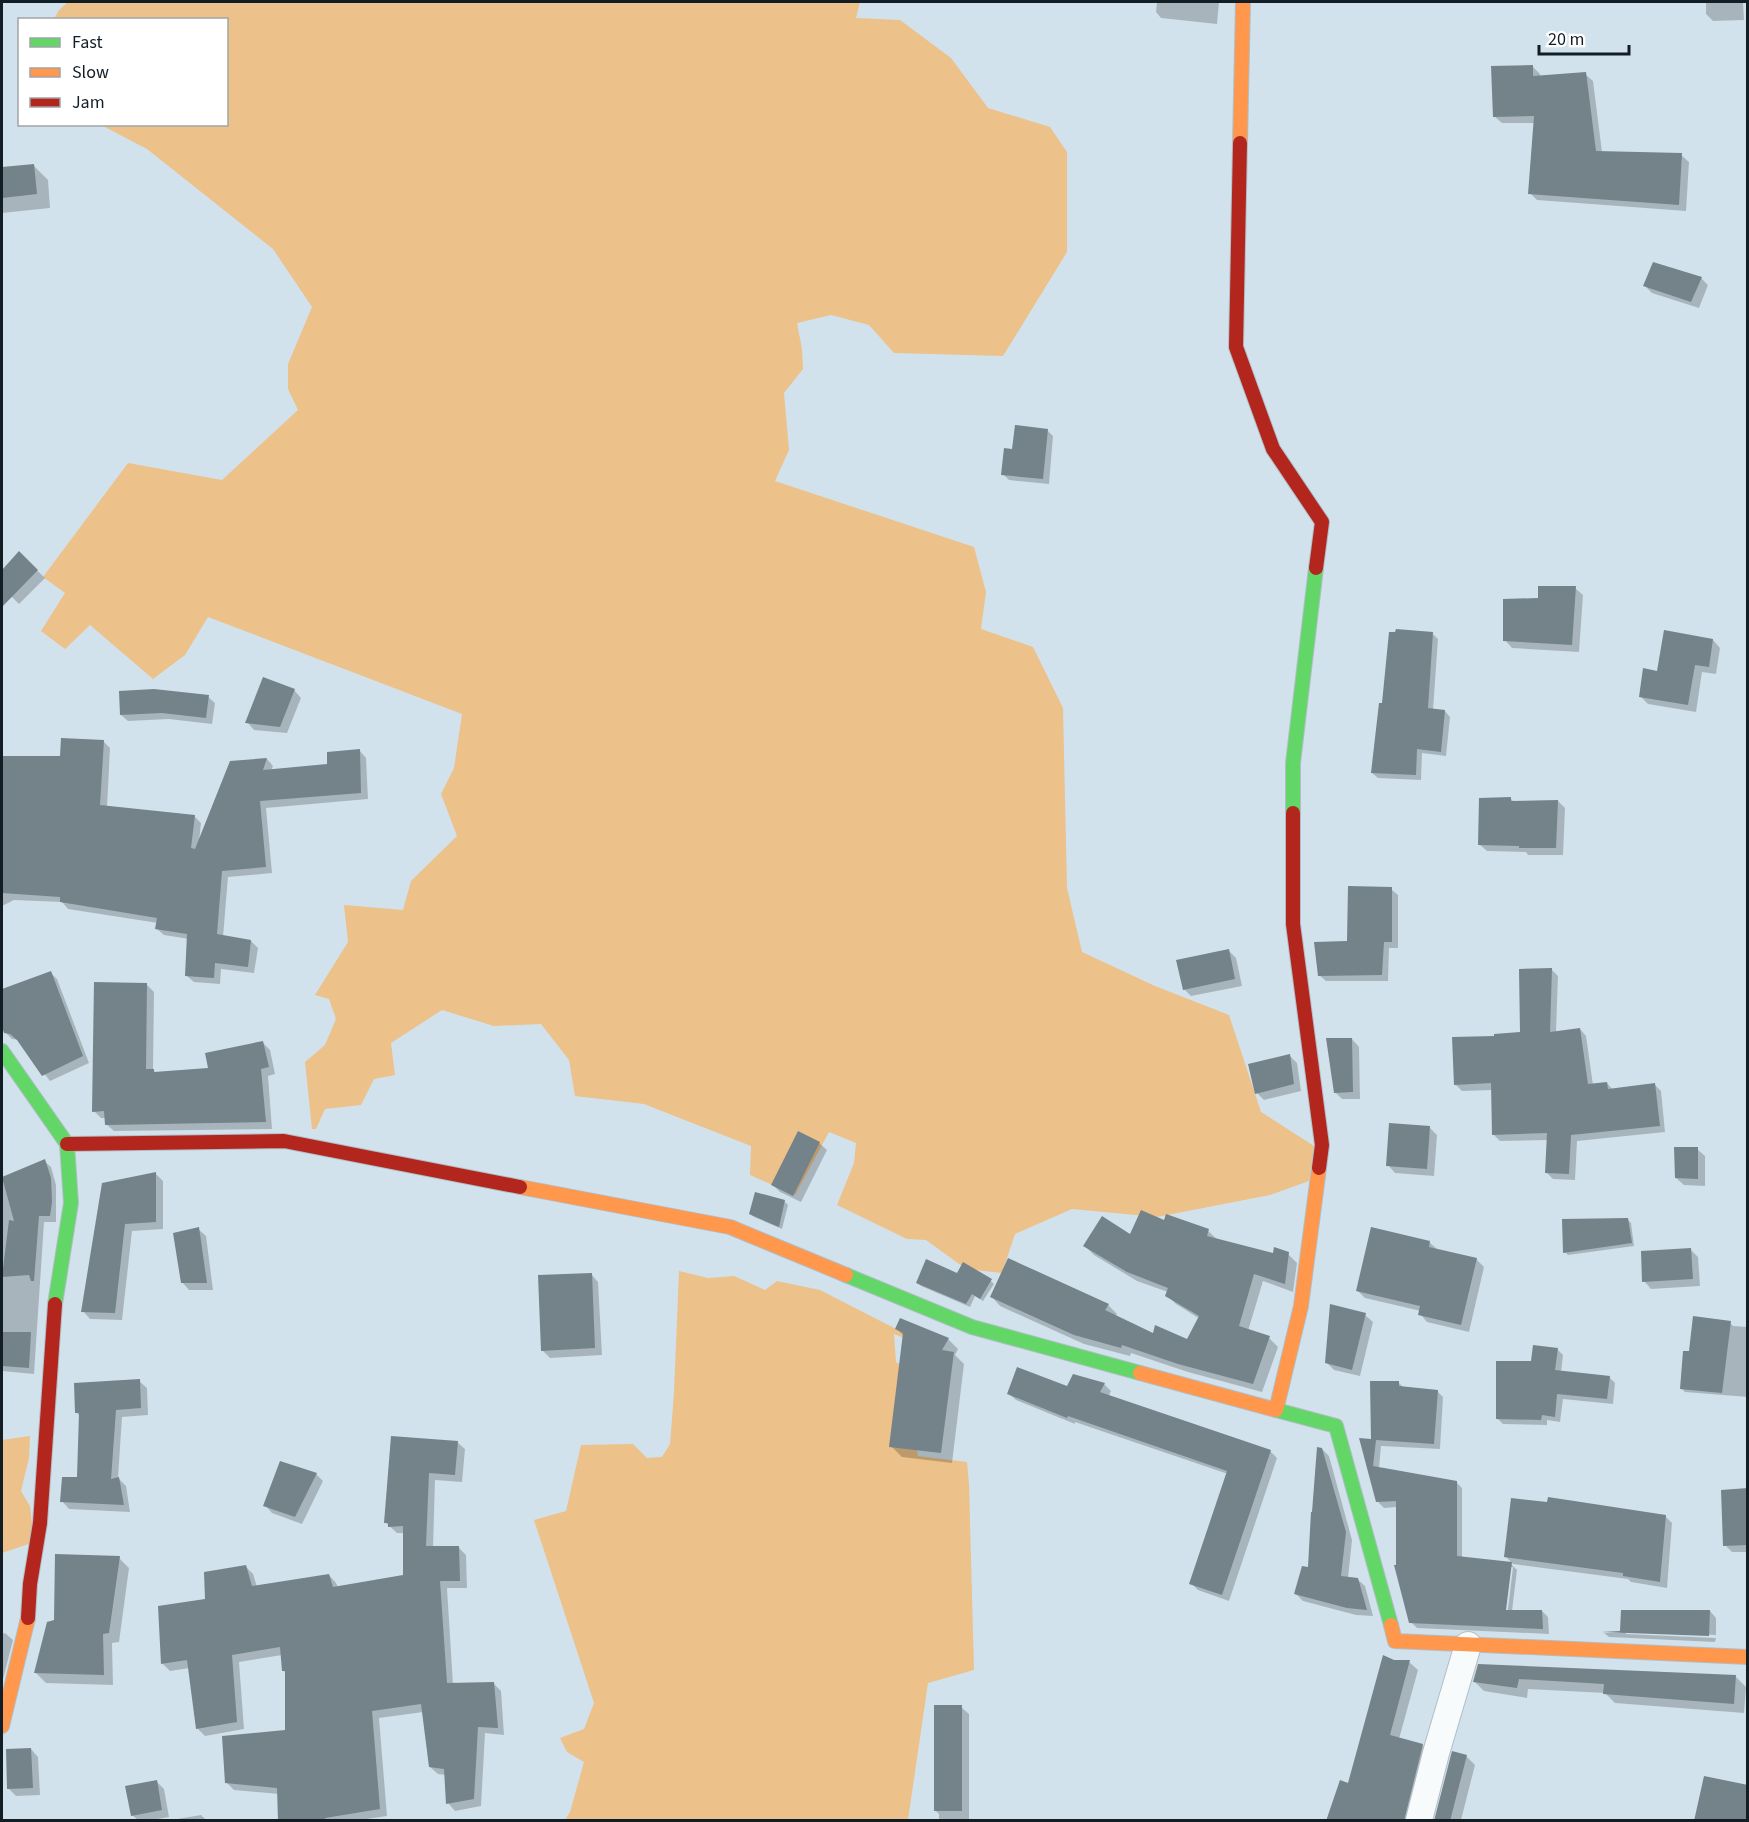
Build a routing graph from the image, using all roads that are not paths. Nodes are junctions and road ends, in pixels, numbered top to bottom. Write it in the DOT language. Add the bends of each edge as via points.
graph roads {
  1 [pos="1243,2"];
  2 [pos="2,1051"];
  3 [pos="67,1144"];
  4 [pos="1276,1410"];
  5 [pos="1468,1645"];
  6 [pos="1748,1657"];
  7 [pos="2,1726"];
  8 [pos="1419,1821"];
  1 -- 4 [label="street" via="1236,347 1273,449 1323,522 1293,763 1293,924 1322,1145 1301,1306"];
  2 -- 3 [label="street"];
  3 -- 4 [label="street" via="284,1141 730,1227 972,1327"];
  3 -- 7 [label="street" via="71,1203 55,1305 40,1523 28,1620"];
  4 -- 5 [label="street" via="1336,1426 1395,1641"];
  5 -- 6 [label="street"];
  5 -- 8 [label="street"];
}
